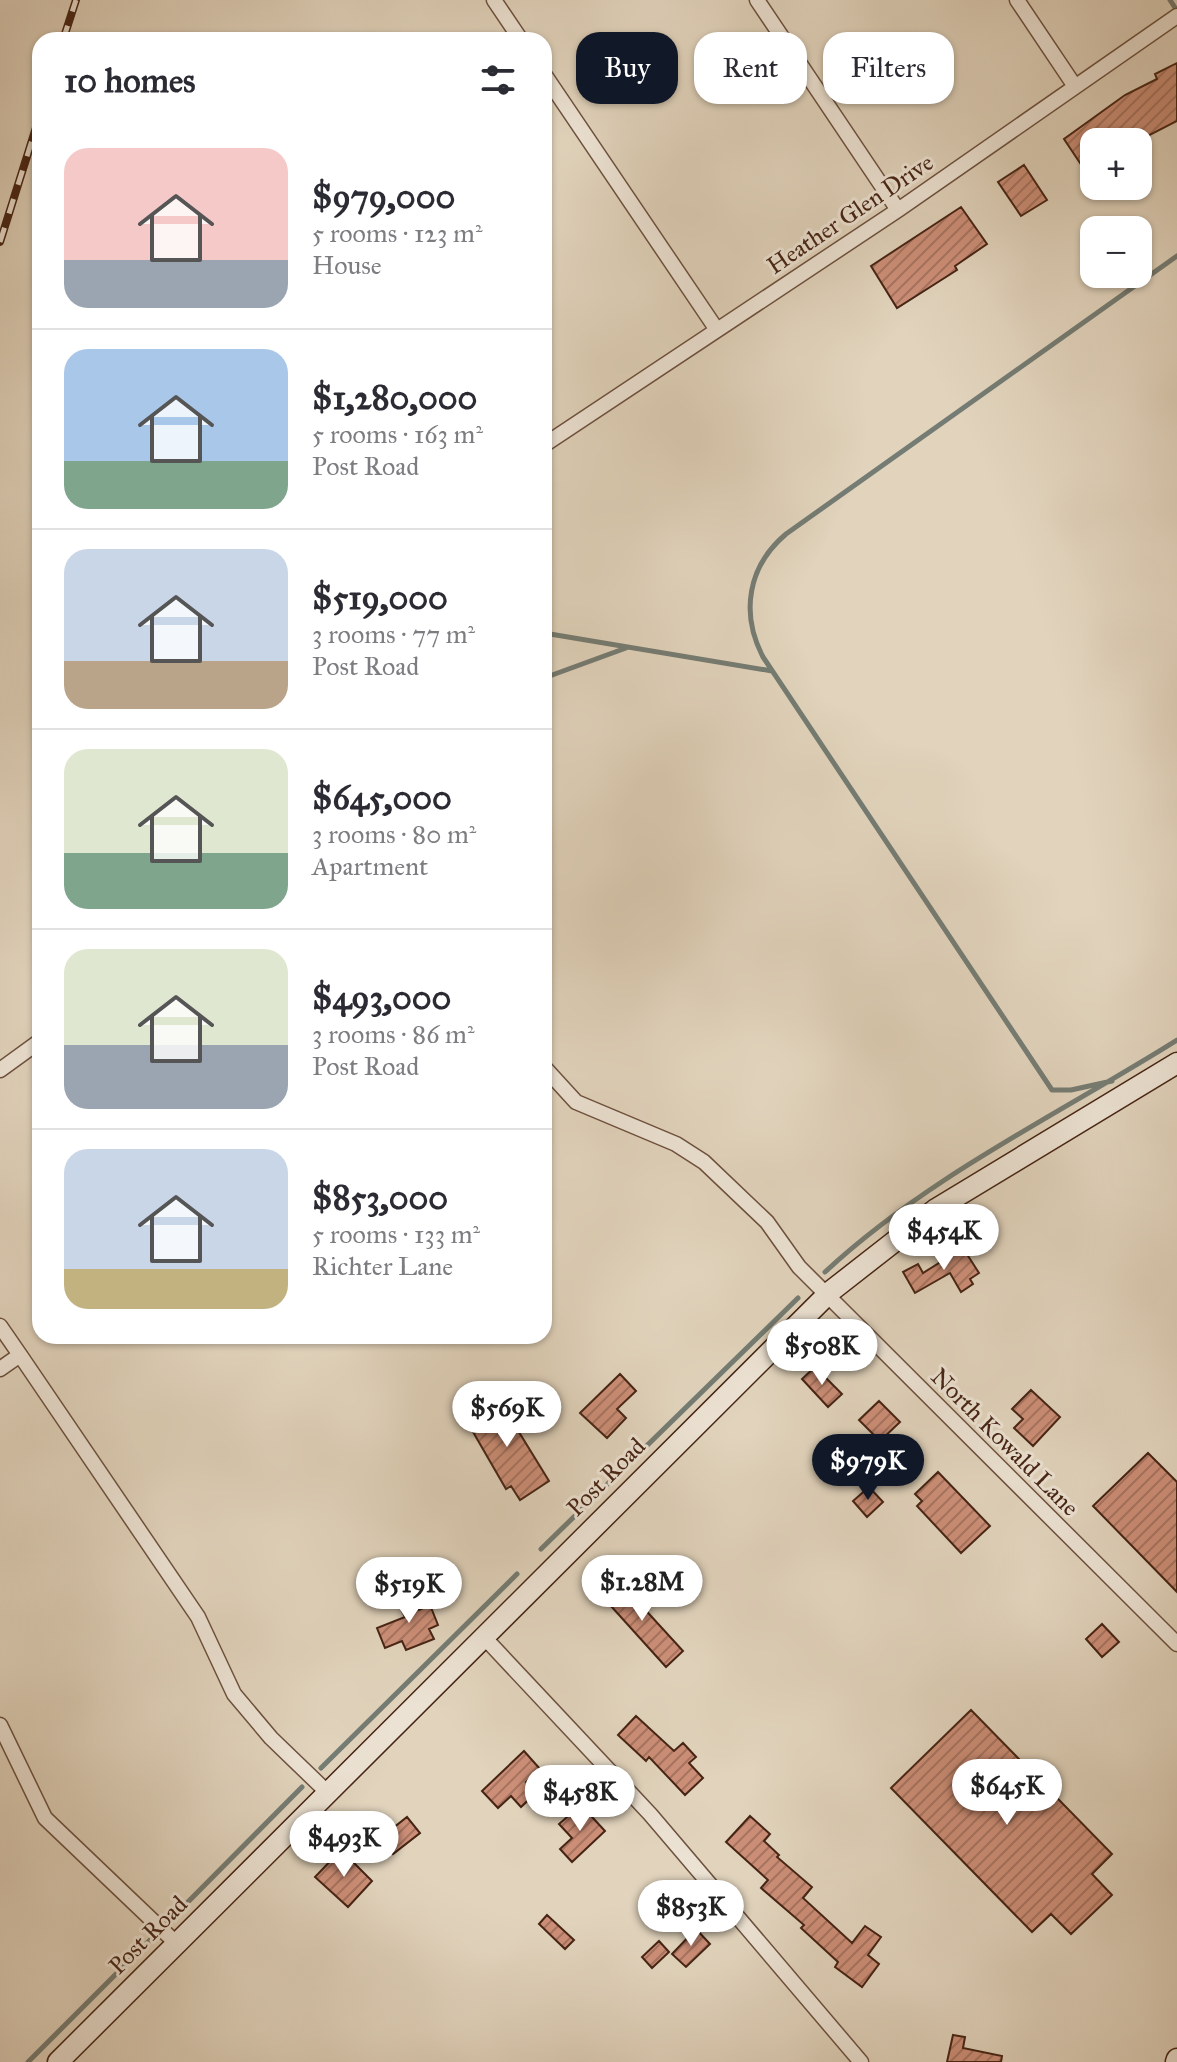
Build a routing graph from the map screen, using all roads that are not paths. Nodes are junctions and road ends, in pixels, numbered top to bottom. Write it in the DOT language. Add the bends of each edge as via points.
graph roads {
  1 [pos="494,0"];
  2 [pos="757,0"];
  3 [pos="1017,0"];
  4 [pos="1171,20"];
  5 [pos="516,32"];
  6 [pos="1074,85"];
  7 [pos="552,86"];
  8 [pos="898,210"];
  9 [pos="717,330"];
  10 [pos="552,440"];
  11 [pos="32,1047"];
  12 [pos="1177,1063"];
  13 [pos="0,1070"];
  14 [pos="552,1076"];
  15 [pos="828,1294"];
  16 [pos="0,1326"];
  17 [pos="20,1355"];
  18 [pos="0,1369"];
  19 [pos="483,1636"];
  20 [pos="1177,1644"];
  21 [pos="0,1725"];
  22 [pos="327,1792"];
  23 [pos="176,1943"];
  24 [pos="58,2062"];
  25 [pos="861,2062"];
  1 -- 5 [label="street"];
  2 -- 8 [label="street"];
  3 -- 6 [label="street"];
  4 -- 6 [label="street, Heather Glen Drive"];
  6 -- 8 [label="street, Heather Glen Drive"];
  7 -- 9 [label="street"];
  8 -- 9 [label="street, Heather Glen Drive"];
  9 -- 10 [label="street, Heather Glen Drive"];
  11 -- 13 [label="street"];
  12 -- 15 [label="street, Post Road" via="936,1209"];
  14 -- 15 [label="street, North Kowald Lane" via="576,1102 676,1144 704,1162 747,1201 799,1267"];
  15 -- 19 [label="street, Post Road"];
  15 -- 20 [label="street, North Kowald Lane"];
  16 -- 17 [label="street"];
  17 -- 18 [label="street"];
  17 -- 22 [label="street" via="198,1617 234,1694"];
  19 -- 22 [label="street, Post Road"];
  19 -- 25 [label="street" via="661,1826"];
  21 -- 23 [label="street" via="45,1818"];
  22 -- 23 [label="street, Post Road"];
  23 -- 24 [label="street, Post Road"];
}
